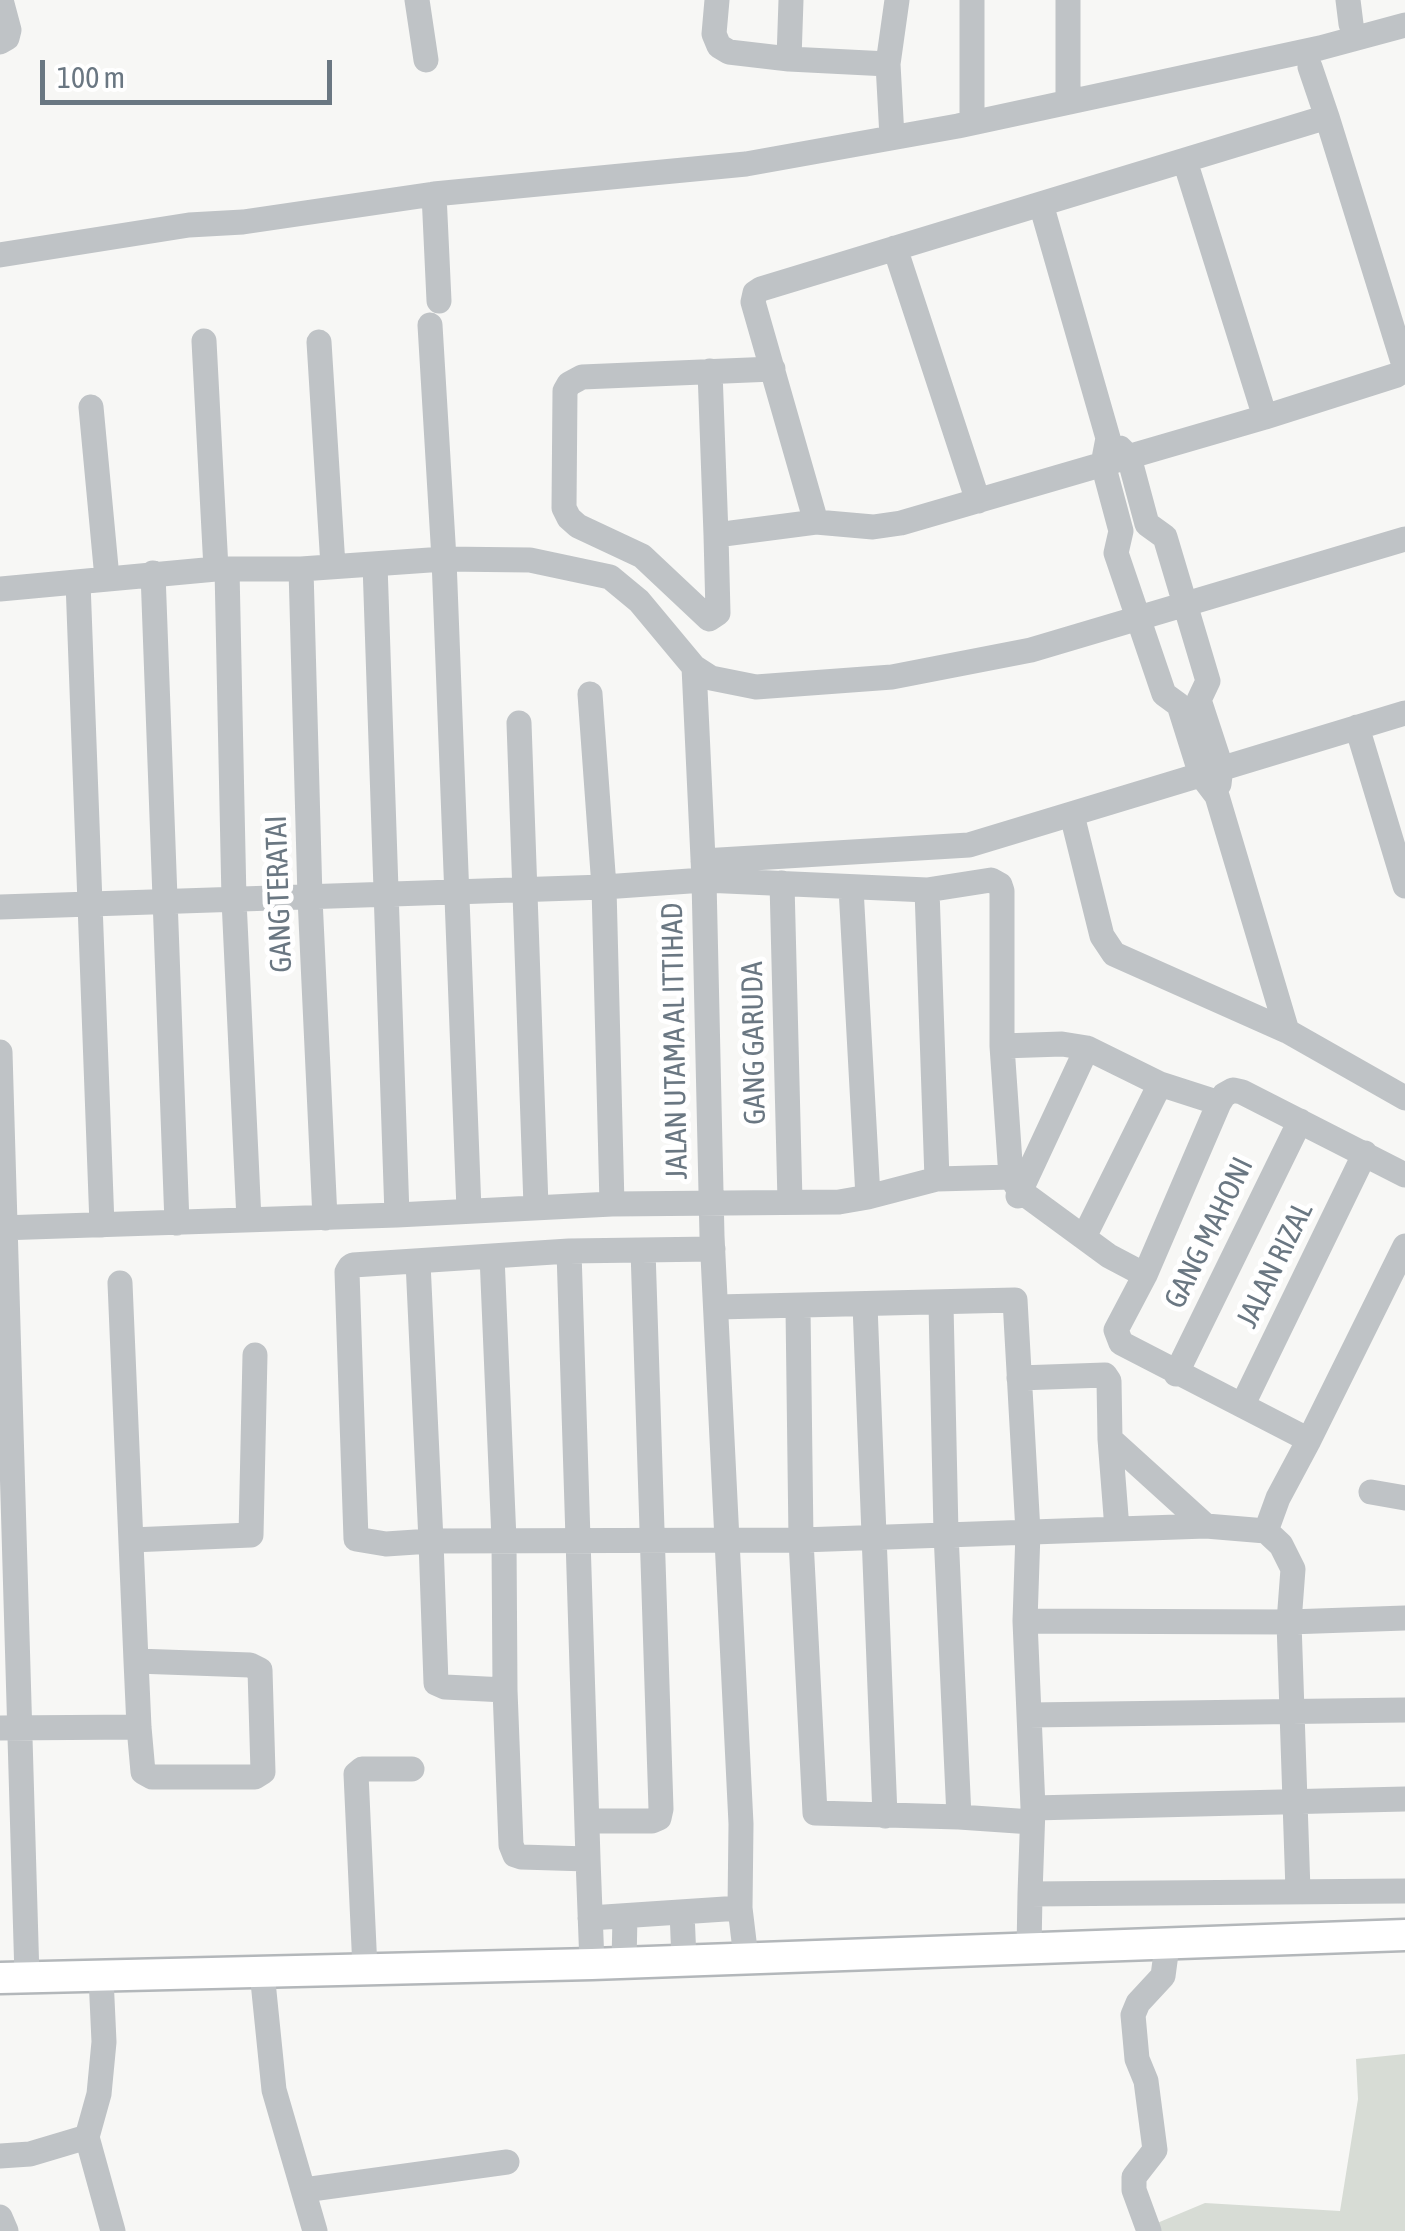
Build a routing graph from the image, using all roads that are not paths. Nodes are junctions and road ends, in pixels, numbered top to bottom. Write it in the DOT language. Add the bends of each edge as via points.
graph roads {
  1 [pos="417,0"];
  2 [pos="717,0"];
  3 [pos="791,0"];
  4 [pos="896,0"];
  5 [pos="972,0"];
  6 [pos="1068,0"];
  7 [pos="9,2"];
  8 [pos="1405,25"];
  9 [pos="0,42"];
  10 [pos="789,59"];
  11 [pos="426,60"];
  12 [pos="888,64"];
  13 [pos="1310,67"];
  14 [pos="1068,102"];
  15 [pos="1327,117"];
  16 [pos="972,122"];
  17 [pos="892,138"];
  18 [pos="1185,161"];
  19 [pos="434,194"];
  20 [pos="1041,204"];
  21 [pos="895,248"];
  22 [pos="0,255"];
  23 [pos="204,340"];
  24 [pos="318,342"];
  25 [pos="772,369"];
  26 [pos="710,372"];
  27 [pos="91,407"];
  28 [pos="1265,417"];
  29 [pos="1108,438"];
  30 [pos="1129,457"];
  31 [pos="1103,464"];
  32 [pos="978,501"];
  33 [pos="816,522"];
  34 [pos="1148,524"];
  35 [pos="1121,531"];
  36 [pos="716,535"];
  37 [pos="1405,539"];
  38 [pos="444,560"];
  39 [pos="376,564"];
  40 [pos="333,566"];
  41 [pos="221,569"];
  42 [pos="301,569"];
  43 [pos="153,573"];
  44 [pos="106,578"];
  45 [pos="78,582"];
  46 [pos="0,589"];
  47 [pos="1185,606"];
  48 [pos="1138,620"];
  49 [pos="694,666"];
  50 [pos="590,694"];
  51 [pos="1189,702"];
  52 [pos="1405,713"];
  53 [pos="520,723"];
  54 [pos="1357,728"];
  55 [pos="1211,771"];
  56 [pos="1072,815"];
  57 [pos="703,870"];
  58 [pos="782,883"];
  59 [pos="1405,886"];
  60 [pos="604,887"];
  61 [pos="851,888"];
  62 [pos="527,889"];
  63 [pos="927,890"];
  64 [pos="456,892"];
  65 [pos="387,895"];
  66 [pos="310,898"];
  67 [pos="234,900"];
  68 [pos="163,902"];
  69 [pos="91,904"];
  70 [pos="0,907"];
  71 [pos="1287,1031"];
  72 [pos="1002,1046"];
  73 [pos="1087,1048"];
  74 [pos="0,1052"];
  75 [pos="1160,1084"];
  76 [pos="1405,1098"];
  77 [pos="1219,1103"];
  78 [pos="1300,1121"];
  79 [pos="1365,1153"];
  80 [pos="1405,1175"];
  81 [pos="936,1179"];
  82 [pos="1016,1187"];
  83 [pos="868,1198"];
  84 [pos="790,1201"];
  85 [pos="612,1204"];
  86 [pos="536,1206"];
  87 [pos="469,1210"];
  88 [pos="397,1215"];
  89 [pos="325,1218"];
  90 [pos="249,1220"];
  91 [pos="177,1222"];
  92 [pos="712,1224"];
  93 [pos="102,1225"];
  94 [pos="4,1234"];
  95 [pos="1084,1237"];
  96 [pos="1405,1246"];
  97 [pos="643,1250"];
  98 [pos="570,1251"];
  99 [pos="492,1256"];
  100 [pos="418,1262"];
  101 [pos="1145,1274"];
  102 [pos="120,1282"];
  103 [pos="941,1304"];
  104 [pos="865,1305"];
  105 [pos="717,1308"];
  106 [pos="798,1308"];
  107 [pos="4,1336"];
  108 [pos="255,1355"];
  109 [pos="1176,1374"];
  110 [pos="1019,1378"];
  111 [pos="1243,1404"];
  112 [pos="1110,1439"];
  113 [pos="1310,1440"];
  114 [pos="1371,1492"];
  115 [pos="1405,1498"];
  116 [pos="1271,1517"];
  117 [pos="1206,1526"];
  118 [pos="1118,1529"];
  119 [pos="1028,1532"];
  120 [pos="946,1533"];
  121 [pos="874,1537"];
  122 [pos="131,1540"];
  123 [pos="504,1540"];
  124 [pos="801,1540"];
  125 [pos="431,1541"];
  126 [pos="579,1542"];
  127 [pos="651,1542"];
  128 [pos="729,1542"];
  129 [pos="1405,1618"];
  130 [pos="1025,1620"];
  131 [pos="1288,1622"];
  132 [pos="136,1661"];
  133 [pos="505,1690"];
  134 [pos="1405,1710"];
  135 [pos="1294,1711"];
  136 [pos="1029,1715"];
  137 [pos="139,1727"];
  138 [pos="10,1728"];
  139 [pos="412,1769"];
  140 [pos="1405,1800"];
  141 [pos="1297,1802"];
  142 [pos="1032,1815"];
  143 [pos="885,1816"];
  144 [pos="959,1817"];
  145 [pos="588,1821"];
  146 [pos="588,1859"];
  147 [pos="1405,1891"];
  148 [pos="1298,1892"];
  149 [pos="1030,1894"];
  150 [pos="740,1908"];
  151 [pos="682,1912"];
  152 [pos="625,1916"];
  153 [pos="590,1918"];
  154 [pos="1405,1935"];
  155 [pos="1167,1946"];
  156 [pos="1029,1950"];
  157 [pos="746,1958"];
  158 [pos="684,1960"];
  159 [pos="624,1962"];
  160 [pos="592,1964"];
  161 [pos="365,1969"];
  162 [pos="262,1972"];
  163 [pos="101,1976"];
  164 [pos="13,1977"];
  165 [pos="87,2137"];
  166 [pos="0,2156"];
  167 [pos="507,2162"];
  168 [pos="304,2190"];
  169 [pos="0,2216"];
  170 [pos="312,2230"];
  171 [pos="6,2231"];
  172 [pos="112,2231"];
  173 [pos="1149,2231"];
  1 -- 11 [label="street"];
  2 -- 10 [label="street" via="714,34 723,50"];
  3 -- 10 [label="street"];
  4 -- 12 [label="street"];
  5 -- 16 [label="street"];
  6 -- 14 [label="street"];
  7 -- 9 [label="street" via="9,34"];
  8 -- 14 [label="street"];
  10 -- 12 [label="street"];
  12 -- 17 [label="street"];
  13 -- 15 [label="street"];
  14 -- 16 [label="street"];
  15 -- 18 [label="street"];
  15 -- 28 [label="street" via="1404,368"];
  16 -- 17 [label="street"];
  17 -- 19 [label="street" via="746,164"];
  18 -- 20 [label="street"];
  18 -- 28 [label="street"];
  19 -- 22 [label="street"];
  19 -- 38 [label="street"];
  20 -- 21 [label="street"];
  20 -- 29 [label="street"];
  21 -- 25 [label="street" via="755,293"];
  21 -- 32 [label="street"];
  23 -- 41 [label="street"];
  24 -- 40 [label="street"];
  25 -- 26 [label="street"];
  25 -- 33 [label="street"];
  26 -- 36 [label="street"];
  26 -- 36 [label="street" via="582,377 569,384 564,508 578,526 642,556 709,620 718,614"];
  27 -- 44 [label="street"];
  28 -- 30 [label="street"];
  29 -- 30 [label="street"];
  29 -- 31 [label="street"];
  30 -- 31 [label="street"];
  30 -- 34 [label="street"];
  31 -- 32 [label="street"];
  31 -- 35 [label="street"];
  32 -- 33 [label="street" via="887,525"];
  33 -- 36 [label="street"];
  34 -- 35 [label="street"];
  34 -- 47 [label="street" via="1165,537"];
  35 -- 48 [label="street" via="1116,554"];
  37 -- 47 [label="street"];
  38 -- 39 [label="street"];
  38 -- 49 [label="street" via="530,560 610,578 639,601"];
  38 -- 64 [label="street"];
  39 -- 40 [label="street"];
  39 -- 65 [label="street"];
  40 -- 42 [label="street"];
  41 -- 42 [label="street"];
  41 -- 43 [label="street"];
  41 -- 67 [label="street"];
  42 -- 66 [label="street, GANG TERATAI"];
  43 -- 44 [label="street"];
  43 -- 68 [label="street"];
  44 -- 45 [label="street"];
  45 -- 46 [label="street"];
  45 -- 69 [label="street"];
  47 -- 48 [label="street"];
  47 -- 51 [label="street" via="1208,681"];
  48 -- 49 [label="street" via="892,678 756,687 711,678"];
  48 -- 51 [label="street" via="1164,694"];
  49 -- 57 [label="street, JALAN UTAMA AL ITTIHAD"];
  50 -- 60 [label="street"];
  51 -- 55 [label="street"];
  52 -- 54 [label="street"];
  53 -- 62 [label="street"];
  54 -- 55 [label="street"];
  54 -- 59 [label="street"];
  55 -- 56 [label="street"];
  55 -- 71 [label="street"];
  56 -- 57 [label="street" via="970,844"];
  56 -- 71 [label="street" via="1102,936 1114,954"];
  57 -- 58 [label="street"];
  57 -- 60 [label="street"];
  57 -- 92 [label="street, JALAN UTAMA AL ITTIHAD"];
  58 -- 61 [label="street"];
  58 -- 84 [label="street, GANG GARUDA"];
  60 -- 62 [label="street"];
  60 -- 85 [label="street"];
  61 -- 63 [label="street"];
  61 -- 83 [label="street"];
  62 -- 64 [label="street"];
  62 -- 86 [label="street"];
  63 -- 72 [label="street" via="986,880 1000,886"];
  63 -- 81 [label="street"];
  64 -- 65 [label="street"];
  64 -- 87 [label="street"];
  65 -- 66 [label="street"];
  65 -- 88 [label="street"];
  66 -- 67 [label="street"];
  66 -- 89 [label="street, GANG TERATAI"];
  67 -- 68 [label="street"];
  67 -- 90 [label="street"];
  68 -- 69 [label="street"];
  68 -- 91 [label="street"];
  69 -- 70 [label="street"];
  69 -- 93 [label="street"];
  71 -- 76 [label="street"];
  72 -- 73 [label="street"];
  72 -- 82 [label="street"];
  73 -- 75 [label="street"];
  73 -- 82 [label="street"];
  74 -- 94 [label="street"];
  75 -- 77 [label="street"];
  75 -- 95 [label="street"];
  77 -- 78 [label="street" via="1236,1090"];
  77 -- 101 [label="street"];
  78 -- 79 [label="street"];
  78 -- 109 [label="street, GANG MAHONI"];
  79 -- 80 [label="street"];
  79 -- 111 [label="street, JALAN RIZAL"];
  81 -- 82 [label="street"];
  81 -- 83 [label="street"];
  82 -- 95 [label="street"];
  83 -- 84 [label="street"];
  84 -- 92 [label="street"];
  85 -- 86 [label="street"];
  85 -- 92 [label="street"];
  86 -- 87 [label="street"];
  87 -- 88 [label="street"];
  88 -- 89 [label="street"];
  89 -- 90 [label="street"];
  90 -- 91 [label="street"];
  91 -- 93 [label="street"];
  92 -- 97 [label="street"];
  92 -- 105 [label="street, JALAN UTAMA AL ITTIHAD"];
  93 -- 94 [label="street"];
  94 -- 107 [label="street"];
  95 -- 101 [label="street"];
  96 -- 113 [label="street"];
  97 -- 98 [label="street"];
  97 -- 127 [label="street"];
  98 -- 99 [label="street"];
  98 -- 126 [label="street"];
  99 -- 100 [label="street"];
  99 -- 123 [label="street"];
  100 -- 125 [label="street"];
  100 -- 125 [label="street" via="353,1265 347,1272 356,1539"];
  101 -- 109 [label="street" via="1117,1337"];
  102 -- 122 [label="street"];
  103 -- 104 [label="street"];
  103 -- 110 [label="street" via="1015,1300"];
  103 -- 120 [label="street"];
  104 -- 106 [label="street"];
  104 -- 121 [label="street"];
  105 -- 106 [label="street"];
  105 -- 128 [label="street, JALAN UTAMA AL ITTIHAD"];
  106 -- 124 [label="street"];
  107 -- 138 [label="street"];
  108 -- 122 [label="street" via="251,1536"];
  109 -- 111 [label="street"];
  110 -- 112 [label="street" via="1105,1375"];
  110 -- 119 [label="street"];
  111 -- 113 [label="street"];
  112 -- 117 [label="street"];
  112 -- 118 [label="street"];
  113 -- 116 [label="street"];
  114 -- 115 [label="street"];
  116 -- 117 [label="street"];
  116 -- 131 [label="street" via="1293,1569"];
  117 -- 118 [label="street"];
  118 -- 119 [label="street"];
  119 -- 120 [label="street"];
  119 -- 130 [label="street"];
  120 -- 121 [label="street"];
  120 -- 144 [label="street"];
  121 -- 124 [label="street"];
  121 -- 143 [label="street"];
  122 -- 132 [label="street"];
  123 -- 125 [label="street"];
  123 -- 126 [label="street"];
  123 -- 133 [label="street"];
  124 -- 128 [label="street"];
  124 -- 143 [label="street" via="815,1813"];
  125 -- 133 [label="street" via="436,1683"];
  126 -- 127 [label="street"];
  126 -- 145 [label="street"];
  127 -- 128 [label="street"];
  127 -- 145 [label="street" via="660,1814 652,1821"];
  128 -- 150 [label="street, JALAN UTAMA AL ITTIHAD"];
  129 -- 131 [label="street"];
  130 -- 131 [label="street"];
  130 -- 136 [label="street"];
  131 -- 135 [label="street"];
  132 -- 137 [label="street"];
  132 -- 137 [label="street" via="260,1670 264,1772 146,1775"];
  133 -- 146 [label="street" via="512,1851 521,1857"];
  134 -- 135 [label="street"];
  135 -- 136 [label="street"];
  135 -- 141 [label="street"];
  136 -- 142 [label="street"];
  137 -- 138 [label="street"];
  138 -- 164 [label="street"];
  139 -- 161 [label="street" via="356,1774"];
  140 -- 141 [label="street"];
  141 -- 142 [label="street"];
  141 -- 148 [label="street"];
  142 -- 144 [label="street"];
  142 -- 149 [label="street"];
  143 -- 144 [label="street"];
  145 -- 146 [label="street"];
  146 -- 153 [label="street"];
  147 -- 148 [label="street"];
  148 -- 149 [label="street"];
  149 -- 156 [label="street"];
  150 -- 151 [label="street"];
  150 -- 157 [label="street, JALAN UTAMA AL ITTIHAD"];
  151 -- 152 [label="street"];
  151 -- 158 [label="street"];
  152 -- 153 [label="street"];
  152 -- 159 [label="street"];
  153 -- 160 [label="street"];
  154 -- 155 [label="main road"];
  155 -- 156 [label="main road"];
  155 -- 173 [label="street" via="1163,1976 1133,2015 1155,2147 1134,2177"];
  156 -- 157 [label="main road"];
  157 -- 158 [label="main road"];
  158 -- 159 [label="main road"];
  159 -- 160 [label="main road"];
  160 -- 161 [label="main road"];
  161 -- 162 [label="main road"];
  162 -- 163 [label="main road"];
  162 -- 168 [label="street" via="274,2090"];
  163 -- 164 [label="main road"];
  163 -- 165 [label="street" via="100,2094"];
  165 -- 166 [label="street"];
  165 -- 172 [label="street"];
  167 -- 168 [label="street"];
  168 -- 170 [label="street"];
  169 -- 171 [label="street"];
}
